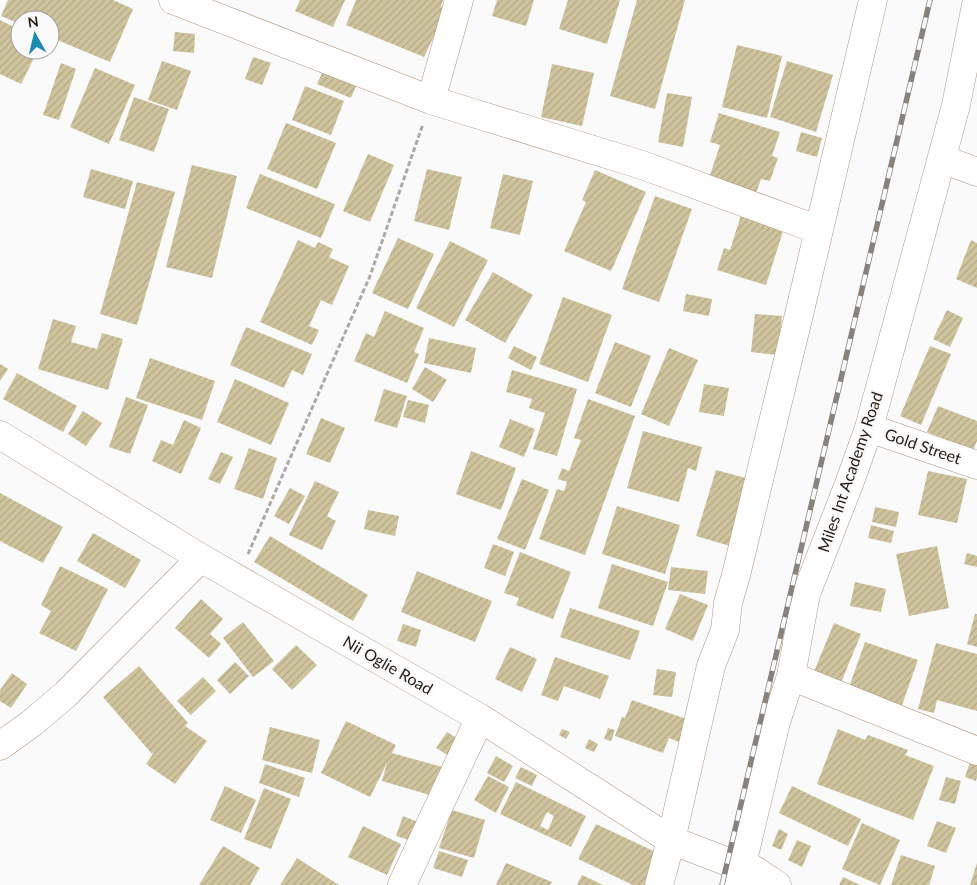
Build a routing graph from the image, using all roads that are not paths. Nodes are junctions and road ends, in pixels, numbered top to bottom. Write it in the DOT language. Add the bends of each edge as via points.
graph roads {
  1 [pos="173,0"];
  2 [pos="459,0"];
  3 [pos="873,0"];
  4 [pos="977,0"];
  5 [pos="431,100"];
  6 [pos="942,159"];
  7 [pos="977,172"];
  8 [pos="819,230"];
  9 [pos="869,428"];
  10 [pos="0,435"];
  11 [pos="977,465"];
  12 [pos="200,558"];
  13 [pos="791,676"];
  14 [pos="480,718"];
  15 [pos="0,746"];
  16 [pos="977,751"];
  17 [pos="671,840"];
  18 [pos="740,873"];
  19 [pos="402,885"];
  20 [pos="659,885"];
  21 [pos="777,885"];
  1 -- 5 [label="street"];
  2 -- 5 [label="street"];
  3 -- 8 [label="street"];
  4 -- 6 [label="street, Miles Int Academy Road"];
  5 -- 8 [label="street" via="642,165"];
  6 -- 7 [label="street"];
  6 -- 9 [label="street, Miles Int Academy Road"];
  8 -- 17 [label="street" via="728,603 725,630 711,666"];
  9 -- 11 [label="street, Gold Street"];
  9 -- 13 [label="street, Miles Int Academy Road" via="806,594"];
  10 -- 12 [label="street, Nii Oglie Road"];
  12 -- 14 [label="street, Nii Oglie Road"];
  12 -- 15 [label="street" via="66,694"];
  13 -- 16 [label="street"];
  13 -- 18 [label="street, Miles Int Academy Road" via="776,722"];
  14 -- 17 [label="street, Nii Oglie Road"];
  14 -- 19 [label="street"];
  17 -- 18 [label="street, Nii Oglie Road" via="728,862"];
  17 -- 20 [label="street"];
  18 -- 21 [label="street, Nii Oglie Road"];
}
